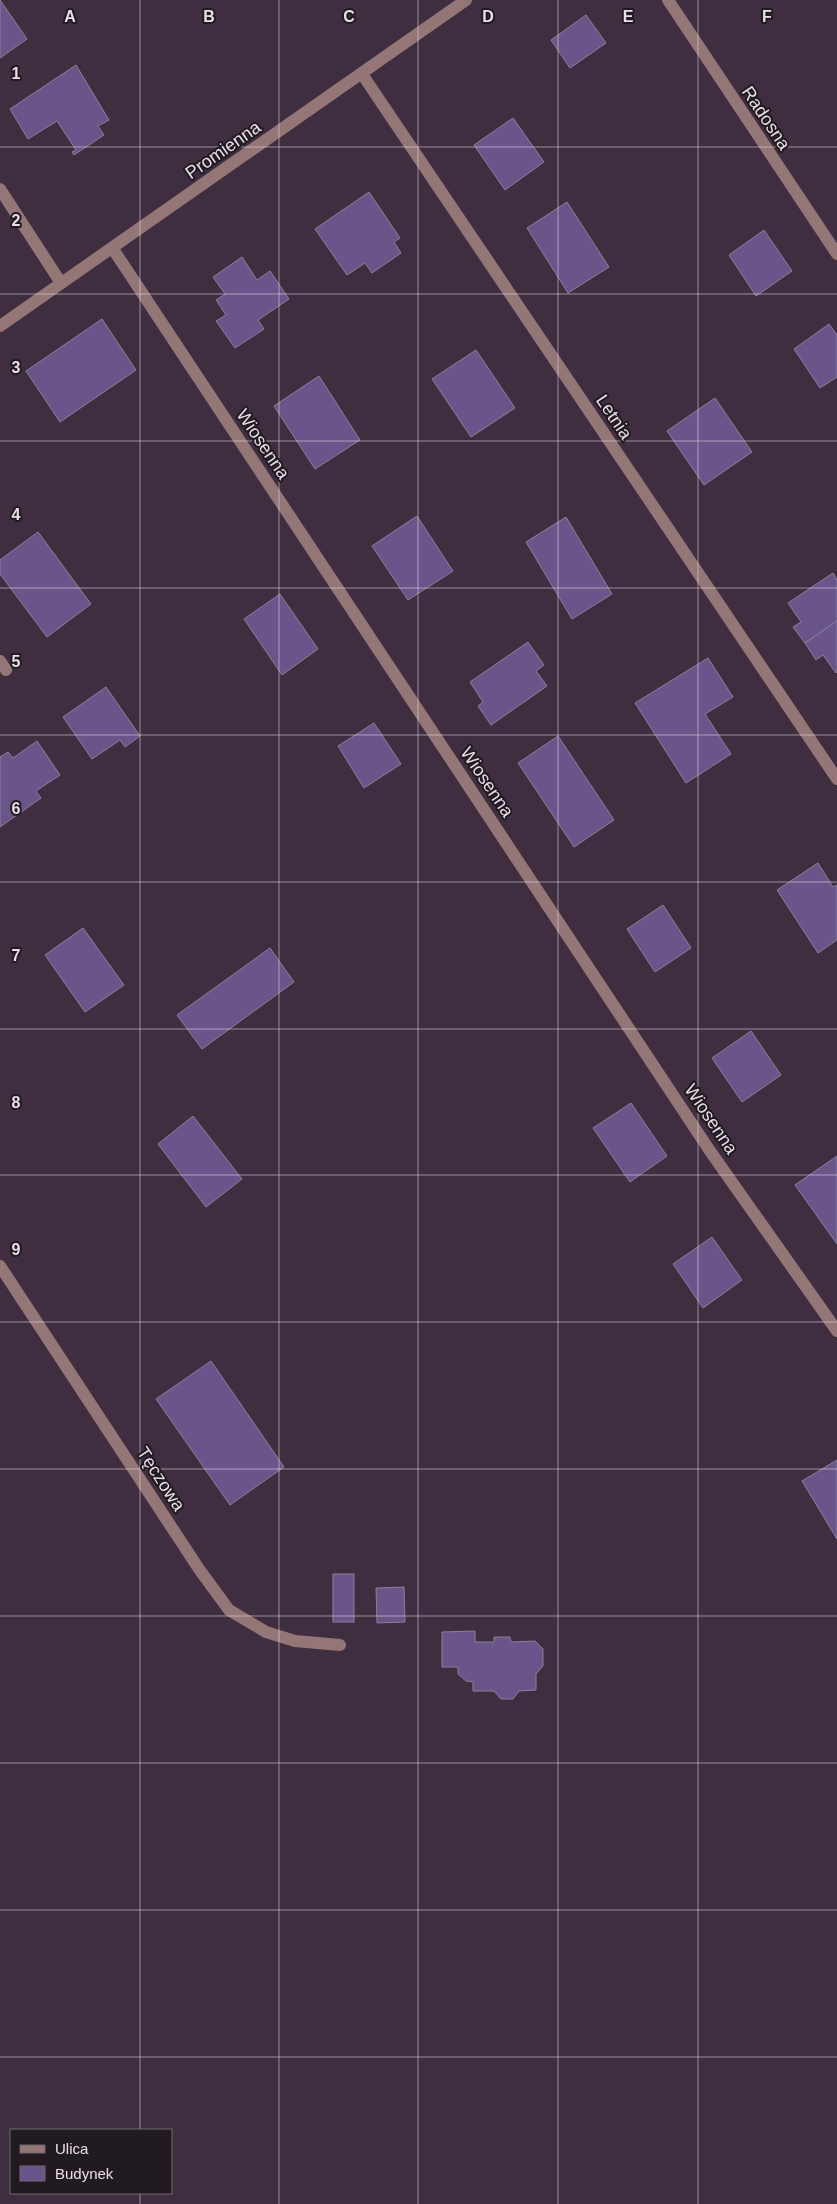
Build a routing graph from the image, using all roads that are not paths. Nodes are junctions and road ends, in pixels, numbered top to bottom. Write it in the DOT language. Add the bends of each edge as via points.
graph roads {
  1 [pos="466,0"];
  2 [pos="668,0"];
  3 [pos="362,74"];
  4 [pos="0,189"];
  5 [pos="113,249"];
  6 [pos="837,254"];
  7 [pos="61,283"];
  8 [pos="0,326"];
  9 [pos="837,779"];
  10 [pos="0,1266"];
  11 [pos="837,1331"];
  12 [pos="340,1645"];
  1 -- 3 [label="street, Promienna"];
  2 -- 6 [label="street, Radosna"];
  3 -- 5 [label="street, Promienna"];
  3 -- 9 [label="street, Letnia"];
  4 -- 7 [label="street"];
  5 -- 7 [label="street, Promienna"];
  5 -- 11 [label="street, Wiosenna" via="710,1151"];
  7 -- 8 [label="street, Promienna"];
  10 -- 12 [label="street, Tęczowa" via="229,1610 266,1632 295,1640"];
}
